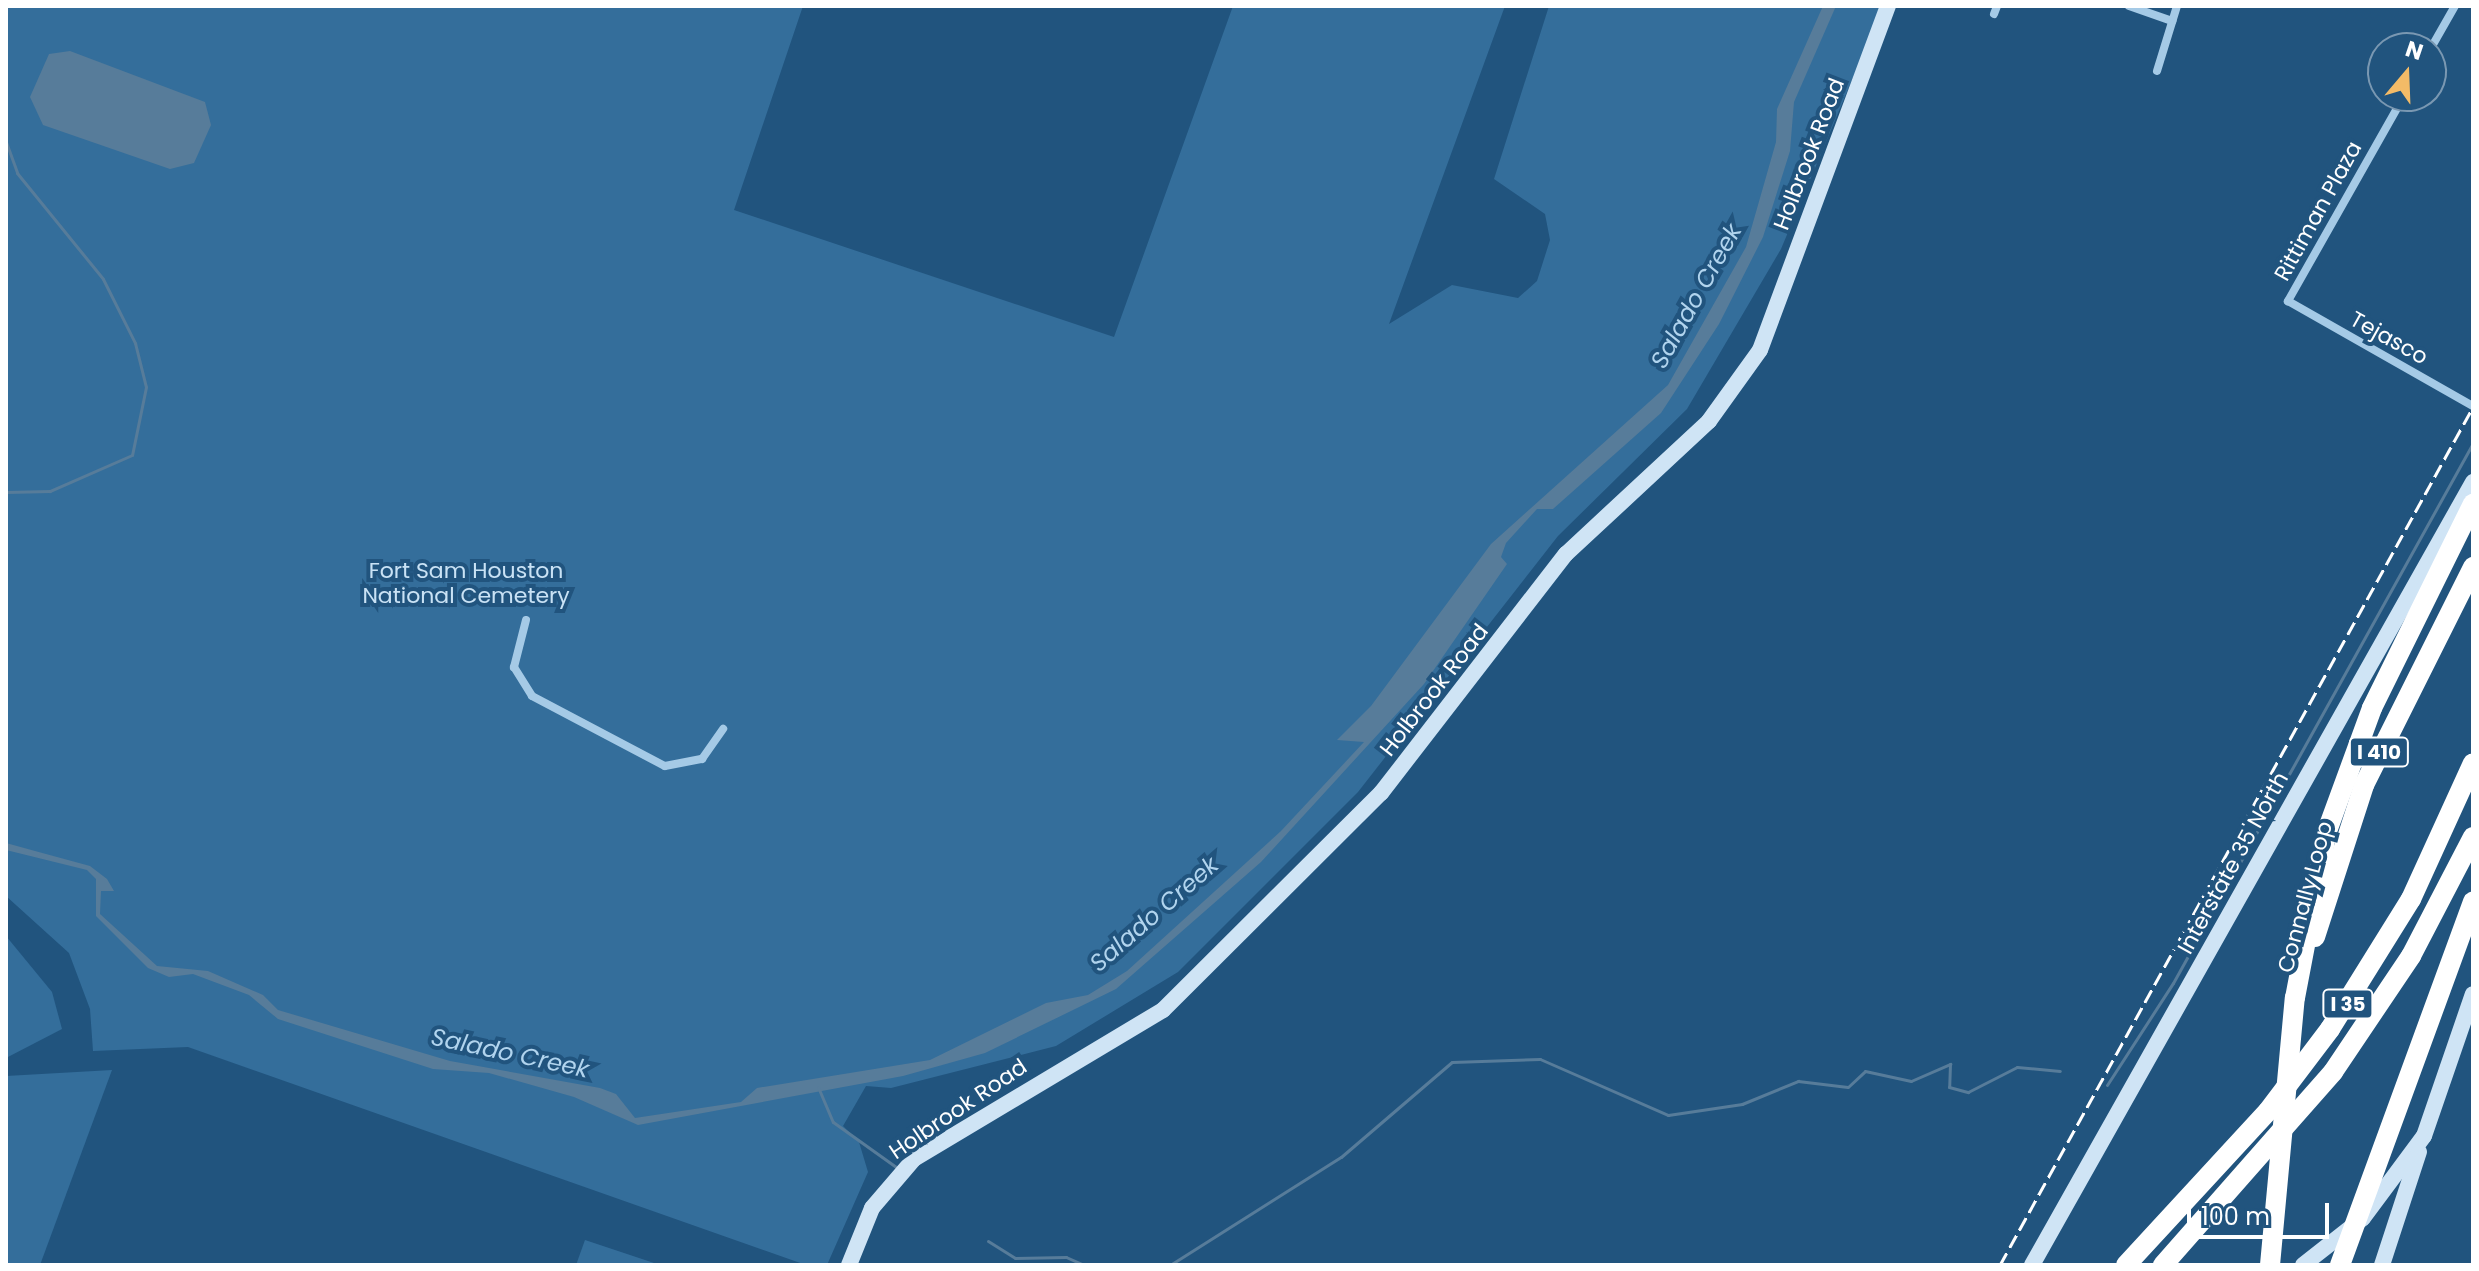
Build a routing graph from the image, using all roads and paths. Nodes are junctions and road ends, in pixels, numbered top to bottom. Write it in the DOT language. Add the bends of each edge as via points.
graph roads {
  1 [pos="1888,6"];
  2 [pos="2129,6"];
  3 [pos="2177,6"];
  4 [pos="2455,6"];
  5 [pos="2172,21"];
  6 [pos="2440,32"];
  7 [pos="2157,71"];
  8 [pos="2395,112"];
  9 [pos="2288,301"];
  10 [pos="2473,406"];
  11 [pos="2473,482"];
  12 [pos="2473,504"];
  13 [pos="2473,567"];
  14 [pos="526,620"];
  15 [pos="723,729"];
  16 [pos="2473,763"];
  17 [pos="2473,837"];
  18 [pos="2473,902"];
  19 [pos="2307,947"];
  20 [pos="2473,994"];
  21 [pos="2374,1015"];
  22 [pos="2424,1136"];
  23 [pos="849,1265"];
  24 [pos="2032,1265"];
  25 [pos="2126,1265"];
  26 [pos="2163,1265"];
  27 [pos="2181,1265"];
  28 [pos="2270,1265"];
  29 [pos="2303,1265"];
  30 [pos="2340,1265"];
  31 [pos="2382,1265"];
  1 -- 23 [label="street, Holbrook Road" via="1760,350 1716,412 1566,554 1381,793 1163,1010 914,1159 872,1208"];
  2 -- 5 [label="street"];
  3 -- 5 [label="street"];
  4 -- 6 [label="street"];
  5 -- 7 [label="street"];
  8 -- 9 [label="street, Rittiman Plaza"];
  9 -- 10 [label="street, Tejasco"];
  11 -- 24 [label="street, Interstate 35 North"];
  12 -- 19 [label="highway" via="2361,734 2327,831"];
  13 -- 19 [label="highway, Connally Loop / I 410" via="2364,785"];
  14 -- 15 [label="street" via="514,667 532,696 665,766 702,759"];
  16 -- 25 [label="highway, I 35" via="2411,899 2330,1029 2268,1111"];
  17 -- 21 [label="highway, I 35"];
  18 -- 30 [label="highway"];
  19 -- 28 [label="highway, Connally Loop / I 410"];
  20 -- 22 [label="street"];
  21 -- 26 [label="highway, I 35" via="2302,1111"];
  21 -- 27 [label="highway" via="2316,1107"];
  22 -- 29 [label="street" via="2363,1218"];
  22 -- 31 [label="street"];
}
